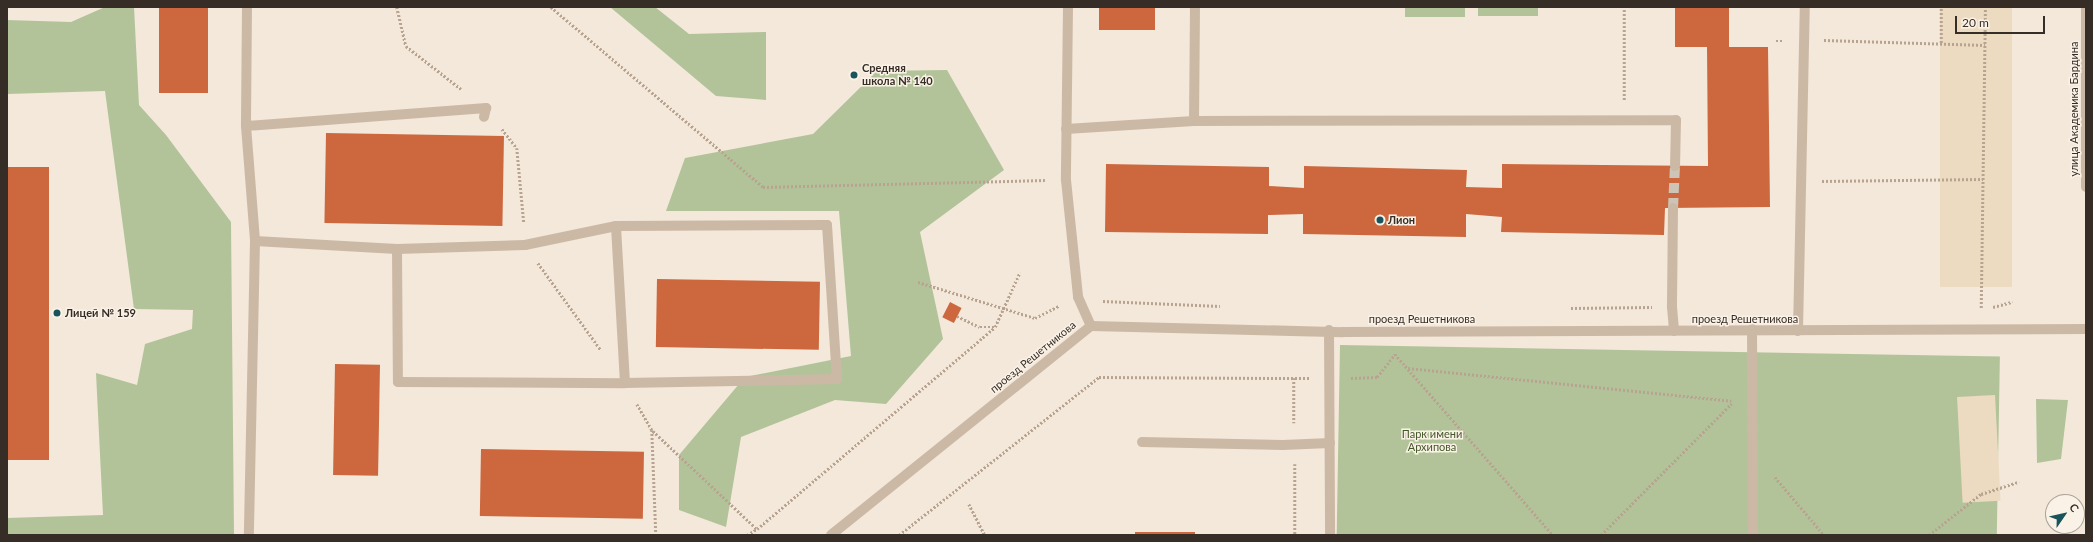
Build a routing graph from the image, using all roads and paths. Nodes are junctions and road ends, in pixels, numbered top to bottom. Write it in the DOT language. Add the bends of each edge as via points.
graph roads {
  1 [pos="247,7"];
  2 [pos="551,7"];
  3 [pos="1068,7"];
  4 [pos="1195,7"];
  5 [pos="1624,7"];
  6 [pos="1805,7"];
  7 [pos="1941,7"];
  8 [pos="1985,7"];
  9 [pos="2086,7"];
  10 [pos="1805,40"];
  11 [pos="1776,41"];
  12 [pos="1941,43"];
  13 [pos="1985,45"];
  14 [pos="484,117"];
  15 [pos="1624,120"];
  16 [pos="1194,121"];
  17 [pos="246,126"];
  18 [pos="1066,128"];
  19 [pos="1675,166"];
  20 [pos="1983,179"];
  21 [pos="1066,180"];
  22 [pos="1802,181"];
  23 [pos="2086,187"];
  24 [pos="1673,208"];
  25 [pos="616,226"];
  26 [pos="255,241"];
  27 [pos="397,249"];
  28 [pos="1020,272"];
  29 [pos="918,282"];
  30 [pos="1078,297"];
  31 [pos="1224,306"];
  32 [pos="1672,307"];
  33 [pos="1004,308"];
  34 [pos="1568,308"];
  35 [pos="1980,310"];
  36 [pos="957,316"];
  37 [pos="1091,326"];
  38 [pos="995,327"];
  39 [pos="1752,329"];
  40 [pos="2086,329"];
  41 [pos="1329,330"];
  42 [pos="1674,331"];
  43 [pos="1798,331"];
  44 [pos="1407,368"];
  45 [pos="1329,378"];
  46 [pos="625,383"];
  47 [pos="652,430"];
  48 [pos="1142,442"];
  49 [pos="1330,443"];
  50 [pos="1752,451"];
  51 [pos="2018,482"];
  52 [pos="968,504"];
  53 [pos="757,529"];
  54 [pos="249,535"];
  55 [pos="747,535"];
  56 [pos="831,535"];
  57 [pos="899,535"];
  58 [pos="985,535"];
  59 [pos="1330,535"];
  60 [pos="1553,535"];
  61 [pos="1601,535"];
  62 [pos="1753,535"];
  63 [pos="1824,535"];
  64 [pos="1929,535"];
  1 -- 17 [label="street"];
  2 -- 21 [label="path" via="763,187"];
  3 -- 18 [label="street"];
  4 -- 16 [label="street"];
  5 -- 15 [label="path"];
  6 -- 10 [label="street"];
  7 -- 12 [label="path"];
  8 -- 13 [label="path"];
  9 -- 23 [label="street, улица Академика Бардина"];
  10 -- 11 [label="path"];
  10 -- 12 [label="path"];
  10 -- 22 [label="street"];
  12 -- 13 [label="path"];
  13 -- 20 [label="path"];
  14 -- 17 [label="street" via="486,108"];
  15 -- 16 [label="street"];
  15 -- 19 [label="street" via="1676,120"];
  16 -- 18 [label="street"];
  17 -- 26 [label="street"];
  18 -- 21 [label="street"];
  20 -- 22 [label="path"];
  20 -- 35 [label="path"];
  21 -- 30 [label="street"];
  22 -- 43 [label="street"];
  24 -- 32 [label="street"];
  25 -- 27 [label="street" via="525,245"];
  25 -- 46 [label="street"];
  25 -- 46 [label="street" via="827,225 837,379"];
  26 -- 27 [label="street"];
  26 -- 54 [label="street"];
  27 -- 46 [label="street" via="398,382"];
  28 -- 33 [label="path"];
  29 -- 33 [label="path"];
  30 -- 31 [label="path" via="1113,303"];
  30 -- 33 [label="path" via="1035,318"];
  30 -- 37 [label="street"];
  32 -- 34 [label="path"];
  32 -- 42 [label="street"];
  33 -- 38 [label="path"];
  36 -- 38 [label="path" via="980,327"];
  37 -- 41 [label="street, проезд Решетникова"];
  37 -- 56 [label="street, проезд Решетникова"];
  38 -- 53 [label="path"];
  39 -- 42 [label="street, проезд Решетникова"];
  39 -- 43 [label="street, проезд Решетникова"];
  39 -- 50 [label="street"];
  40 -- 43 [label="street, проезд Решетникова"];
  41 -- 42 [label="street, проезд Решетникова"];
  41 -- 45 [label="street"];
  44 -- 45 [label="path" via="1395,354 1377,377"];
  44 -- 60 [label="path"];
  44 -- 61 [label="path" via="1734,401"];
  45 -- 49 [label="street"];
  45 -- 57 [label="path" via="1099,377"];
  47 -- 53 [label="path"];
  48 -- 49 [label="street" via="1283,445"];
  49 -- 59 [label="street"];
  50 -- 62 [label="street"];
  50 -- 63 [label="path"];
  51 -- 64 [label="path" via="1981,494"];
  52 -- 58 [label="path"];
  53 -- 55 [label="path"];
}
